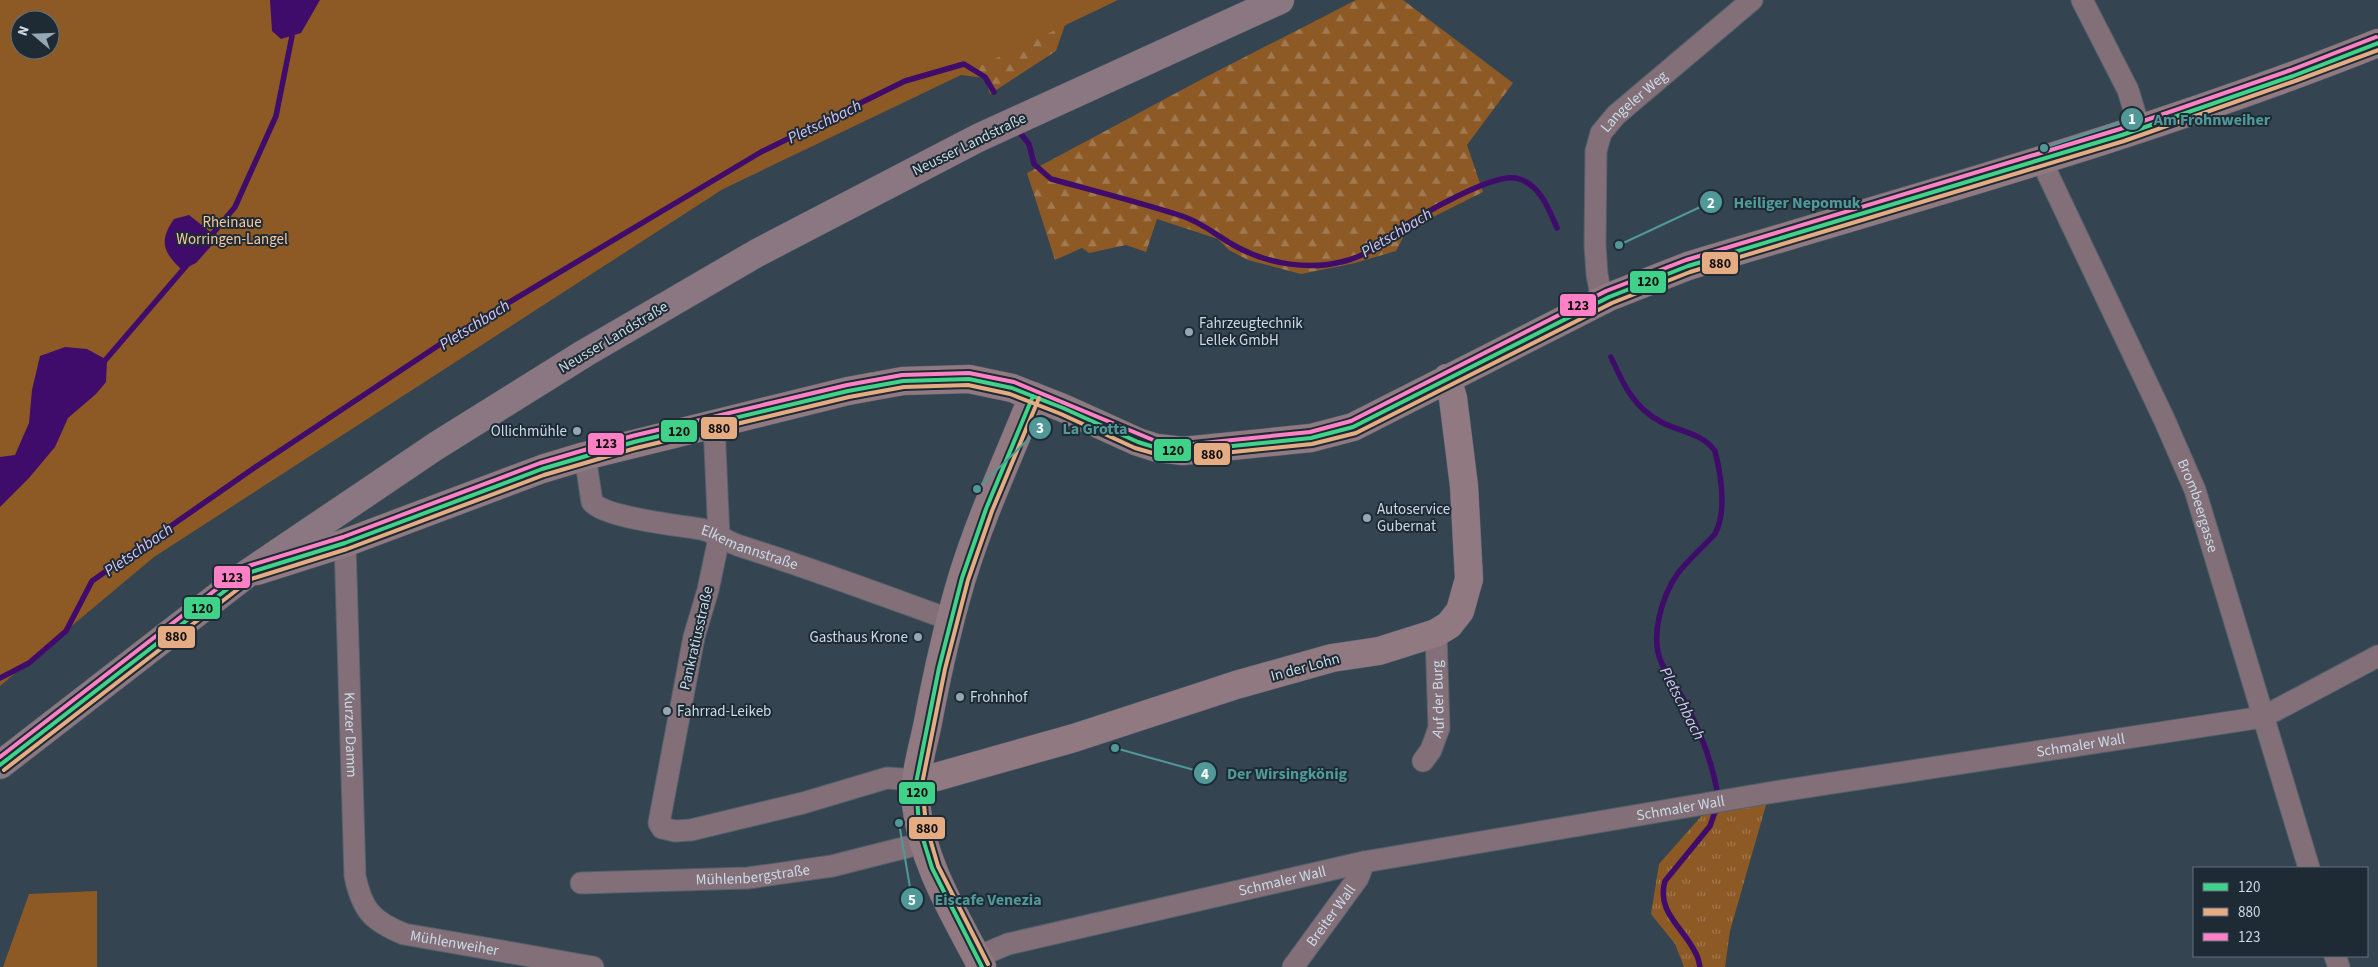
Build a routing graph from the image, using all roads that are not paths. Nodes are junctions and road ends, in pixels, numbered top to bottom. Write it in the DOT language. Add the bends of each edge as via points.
graph roads {
  1 [pos="1280,0"];
  2 [pos="1752,0"];
  3 [pos="2082,0"];
  4 [pos="2378,43"];
  5 [pos="2140,130"];
  6 [pos="2042,160"];
  7 [pos="1602,301"];
  8 [pos="1446,378"];
  9 [pos="1033,396"];
  10 [pos="714,423"];
  11 [pos="585,456"];
  12 [pos="719,538"];
  13 [pos="346,543"];
  14 [pos="248,573"];
  15 [pos="951,620"];
  16 [pos="1436,634"];
  17 [pos="2378,656"];
  18 [pos="2264,718"];
  19 [pos="1424,761"];
  20 [pos="0,765"];
  21 [pos="917,780"];
  22 [pos="923,843"];
  23 [pos="1364,862"];
  24 [pos="2309,867"];
  25 [pos="581,882"];
  26 [pos="378,921"];
  27 [pos="980,962"];
  28 [pos="593,967"];
  29 [pos="1293,967"];
  1 -- 14 [label="main road, Neusser Landstraße" via="978,138 757,253 560,368"];
  2 -- 7 [label="street, Langeler Weg" via="1616,115 1601,133 1596,151 1596,245"];
  3 -- 5 [label="street" via="2128,90"];
  4 -- 5 [label="main road"];
  5 -- 6 [label="main road"];
  6 -- 7 [label="main road" via="1688,266"];
  6 -- 18 [label="street, Brombeergasse" via="2195,490"];
  7 -- 8 [label="main road"];
  8 -- 9 [label="main road" via="1352,427 1311,438 1183,451 1138,442"];
  8 -- 16 [label="main road, In der Lohn" via="1453,398 1464,486 1469,579 1460,611"];
  9 -- 10 [label="main road" via="969,379 903,380"];
  9 -- 15 [label="main road" via="977,533"];
  10 -- 11 [label="main road"];
  10 -- 12 [label="street, Pankratiusstraße"];
  11 -- 12 [label="street, Elkemannstraße" via="592,502 597,507 704,530"];
  11 -- 13 [label="main road" via="542,468"];
  12 -- 15 [label="street, Elkemannstraße"];
  12 -- 21 [label="street, Pankratiusstraße" via="694,637 659,823 662,828 691,830 803,804 887,778"];
  13 -- 14 [label="main road"];
  13 -- 26 [label="street, Kurzer Damm" via="355,876 360,897"];
  14 -- 20 [label="main road, Neusser Landstraße"];
  15 -- 21 [label="main road"];
  16 -- 19 [label="street, Auf der Burg" via="1439,728"];
  16 -- 21 [label="main road, In der Lohn" via="1236,685 1074,738"];
  17 -- 18 [label="street, Schmaler Wall"];
  18 -- 23 [label="street, Schmaler Wall" via="1768,793"];
  18 -- 24 [label="street, Brombeergasse"];
  21 -- 22 [label="main road" via="916,802"];
  22 -- 25 [label="street, Mühlenbergstraße" via="832,866 748,878"];
  22 -- 27 [label="main road" via="937,880"];
  23 -- 27 [label="street, Schmaler Wall" via="1008,944"];
  23 -- 29 [label="street, Breiter Wall" via="1358,878"];
  26 -- 28 [label="street, Mühlenweiher" via="404,934"];
}
